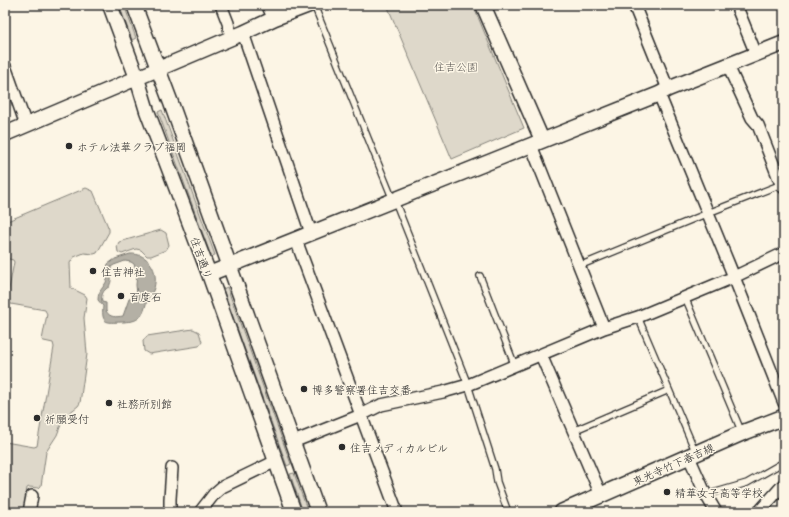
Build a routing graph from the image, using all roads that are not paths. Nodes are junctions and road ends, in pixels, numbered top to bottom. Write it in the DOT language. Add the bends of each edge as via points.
graph roads {
  1 [pos="110,5"];
  2 [pos="134,5"];
  3 [pos="221,5"];
  4 [pos="269,5"];
  5 [pos="309,5"];
  6 [pos="314,5"];
  7 [pos="483,5"];
  8 [pos="634,5"];
  9 [pos="736,5"];
  10 [pos="275,18"];
  11 [pos="237,36"];
  12 [pos="784,42"];
  13 [pos="756,54"];
  14 [pos="5,66"];
  15 [pos="728,66"];
  16 [pos="158,69"];
  17 [pos="137,78"];
  18 [pos="663,91"];
  19 [pos="26,125"];
  20 [pos="5,134"];
  21 [pos="536,142"];
  22 [pos="783,185"];
  23 [pos="393,200"];
  24 [pos="708,213"];
  25 [pos="311,233"];
  26 [pos="296,240"];
  27 [pos="784,252"];
  28 [pos="229,266"];
  29 [pos="579,266"];
  30 [pos="208,274"];
  31 [pos="480,276"];
  32 [pos="734,276"];
  33 [pos="685,297"];
  34 [pos="638,317"];
  35 [pos="604,328"];
  36 [pos="541,355"];
  37 [pos="515,366"];
  38 [pos="468,385"];
  39 [pos="669,390"];
  40 [pos="784,403"];
  41 [pos="361,415"];
  42 [pos="784,417"];
  43 [pos="573,431"];
  44 [pos="742,433"];
  45 [pos="293,442"];
  46 [pos="693,455"];
  47 [pos="276,461"];
  48 [pos="784,462"];
  49 [pos="172,468"];
  50 [pos="784,484"];
  51 [pos="601,495"];
  52 [pos="706,495"];
  53 [pos="32,496"];
  54 [pos="29,512"];
  55 [pos="170,512"];
  56 [pos="200,512"];
  57 [pos="294,512"];
  58 [pos="318,512"];
  59 [pos="397,512"];
  60 [pos="508,512"];
  61 [pos="562,512"];
  62 [pos="716,512"];
  63 [pos="759,512"];
  1 -- 17 [label="street, 住吉通り"];
  2 -- 16 [label="street, 住吉通り"];
  3 -- 11 [label="street" via="228,23"];
  4 -- 10 [label="street"];
  5 -- 10 [label="street"];
  6 -- 23 [label="lane"];
  7 -- 21 [label="street"];
  8 -- 18 [label="street"];
  9 -- 13 [label="street"];
  10 -- 11 [label="street"];
  11 -- 16 [label="street"];
  11 -- 25 [label="street"];
  12 -- 13 [label="street"];
  13 -- 15 [label="street"];
  14 -- 19 [label="street"];
  15 -- 18 [label="street"];
  15 -- 22 [label="street" via="752,118 758,124"];
  16 -- 17 [label="street"];
  16 -- 28 [label="street, 住吉通り"];
  17 -- 19 [label="street"];
  17 -- 30 [label="street, 住吉通り"];
  18 -- 21 [label="street"];
  18 -- 24 [label="street"];
  19 -- 20 [label="street"];
  21 -- 23 [label="street"];
  21 -- 29 [label="street"];
  22 -- 24 [label="lane"];
  23 -- 25 [label="street"];
  23 -- 38 [label="lane"];
  24 -- 29 [label="lane"];
  24 -- 32 [label="street"];
  25 -- 26 [label="street"];
  26 -- 28 [label="street"];
  26 -- 41 [label="street"];
  27 -- 32 [label="street"];
  28 -- 30 [label="street"];
  28 -- 45 [label="street, 住吉通り"];
  29 -- 35 [label="street"];
  30 -- 47 [label="street, 住吉通り"];
  31 -- 37 [label="lane"];
  32 -- 33 [label="street"];
  32 -- 40 [label="street"];
  33 -- 34 [label="street"];
  33 -- 44 [label="lane"];
  34 -- 35 [label="street"];
  34 -- 39 [label="lane"];
  35 -- 36 [label="street"];
  36 -- 37 [label="street"];
  36 -- 43 [label="street"];
  37 -- 38 [label="street"];
  38 -- 41 [label="street" via="381,405"];
  38 -- 60 [label="lane"];
  39 -- 43 [label="lane"];
  39 -- 46 [label="lane"];
  41 -- 45 [label="street"];
  41 -- 59 [label="street"];
  42 -- 44 [label="main road, 東光寺竹下春吉線"];
  43 -- 51 [label="street"];
  44 -- 46 [label="main road, 東光寺竹下春吉線"];
  45 -- 58 [label="street, 住吉通り"];
  46 -- 51 [label="main road, 東光寺竹下春吉線"];
  46 -- 52 [label="street"];
  47 -- 56 [label="street" via="222,488"];
  47 -- 57 [label="street, 住吉通り"];
  48 -- 52 [label="lane" via="747,483"];
  49 -- 55 [label="street"];
  50 -- 63 [label="street"];
  51 -- 61 [label="main road, 東光寺竹下春吉線"];
  52 -- 62 [label="street"];
  53 -- 54 [label="street"];
}
